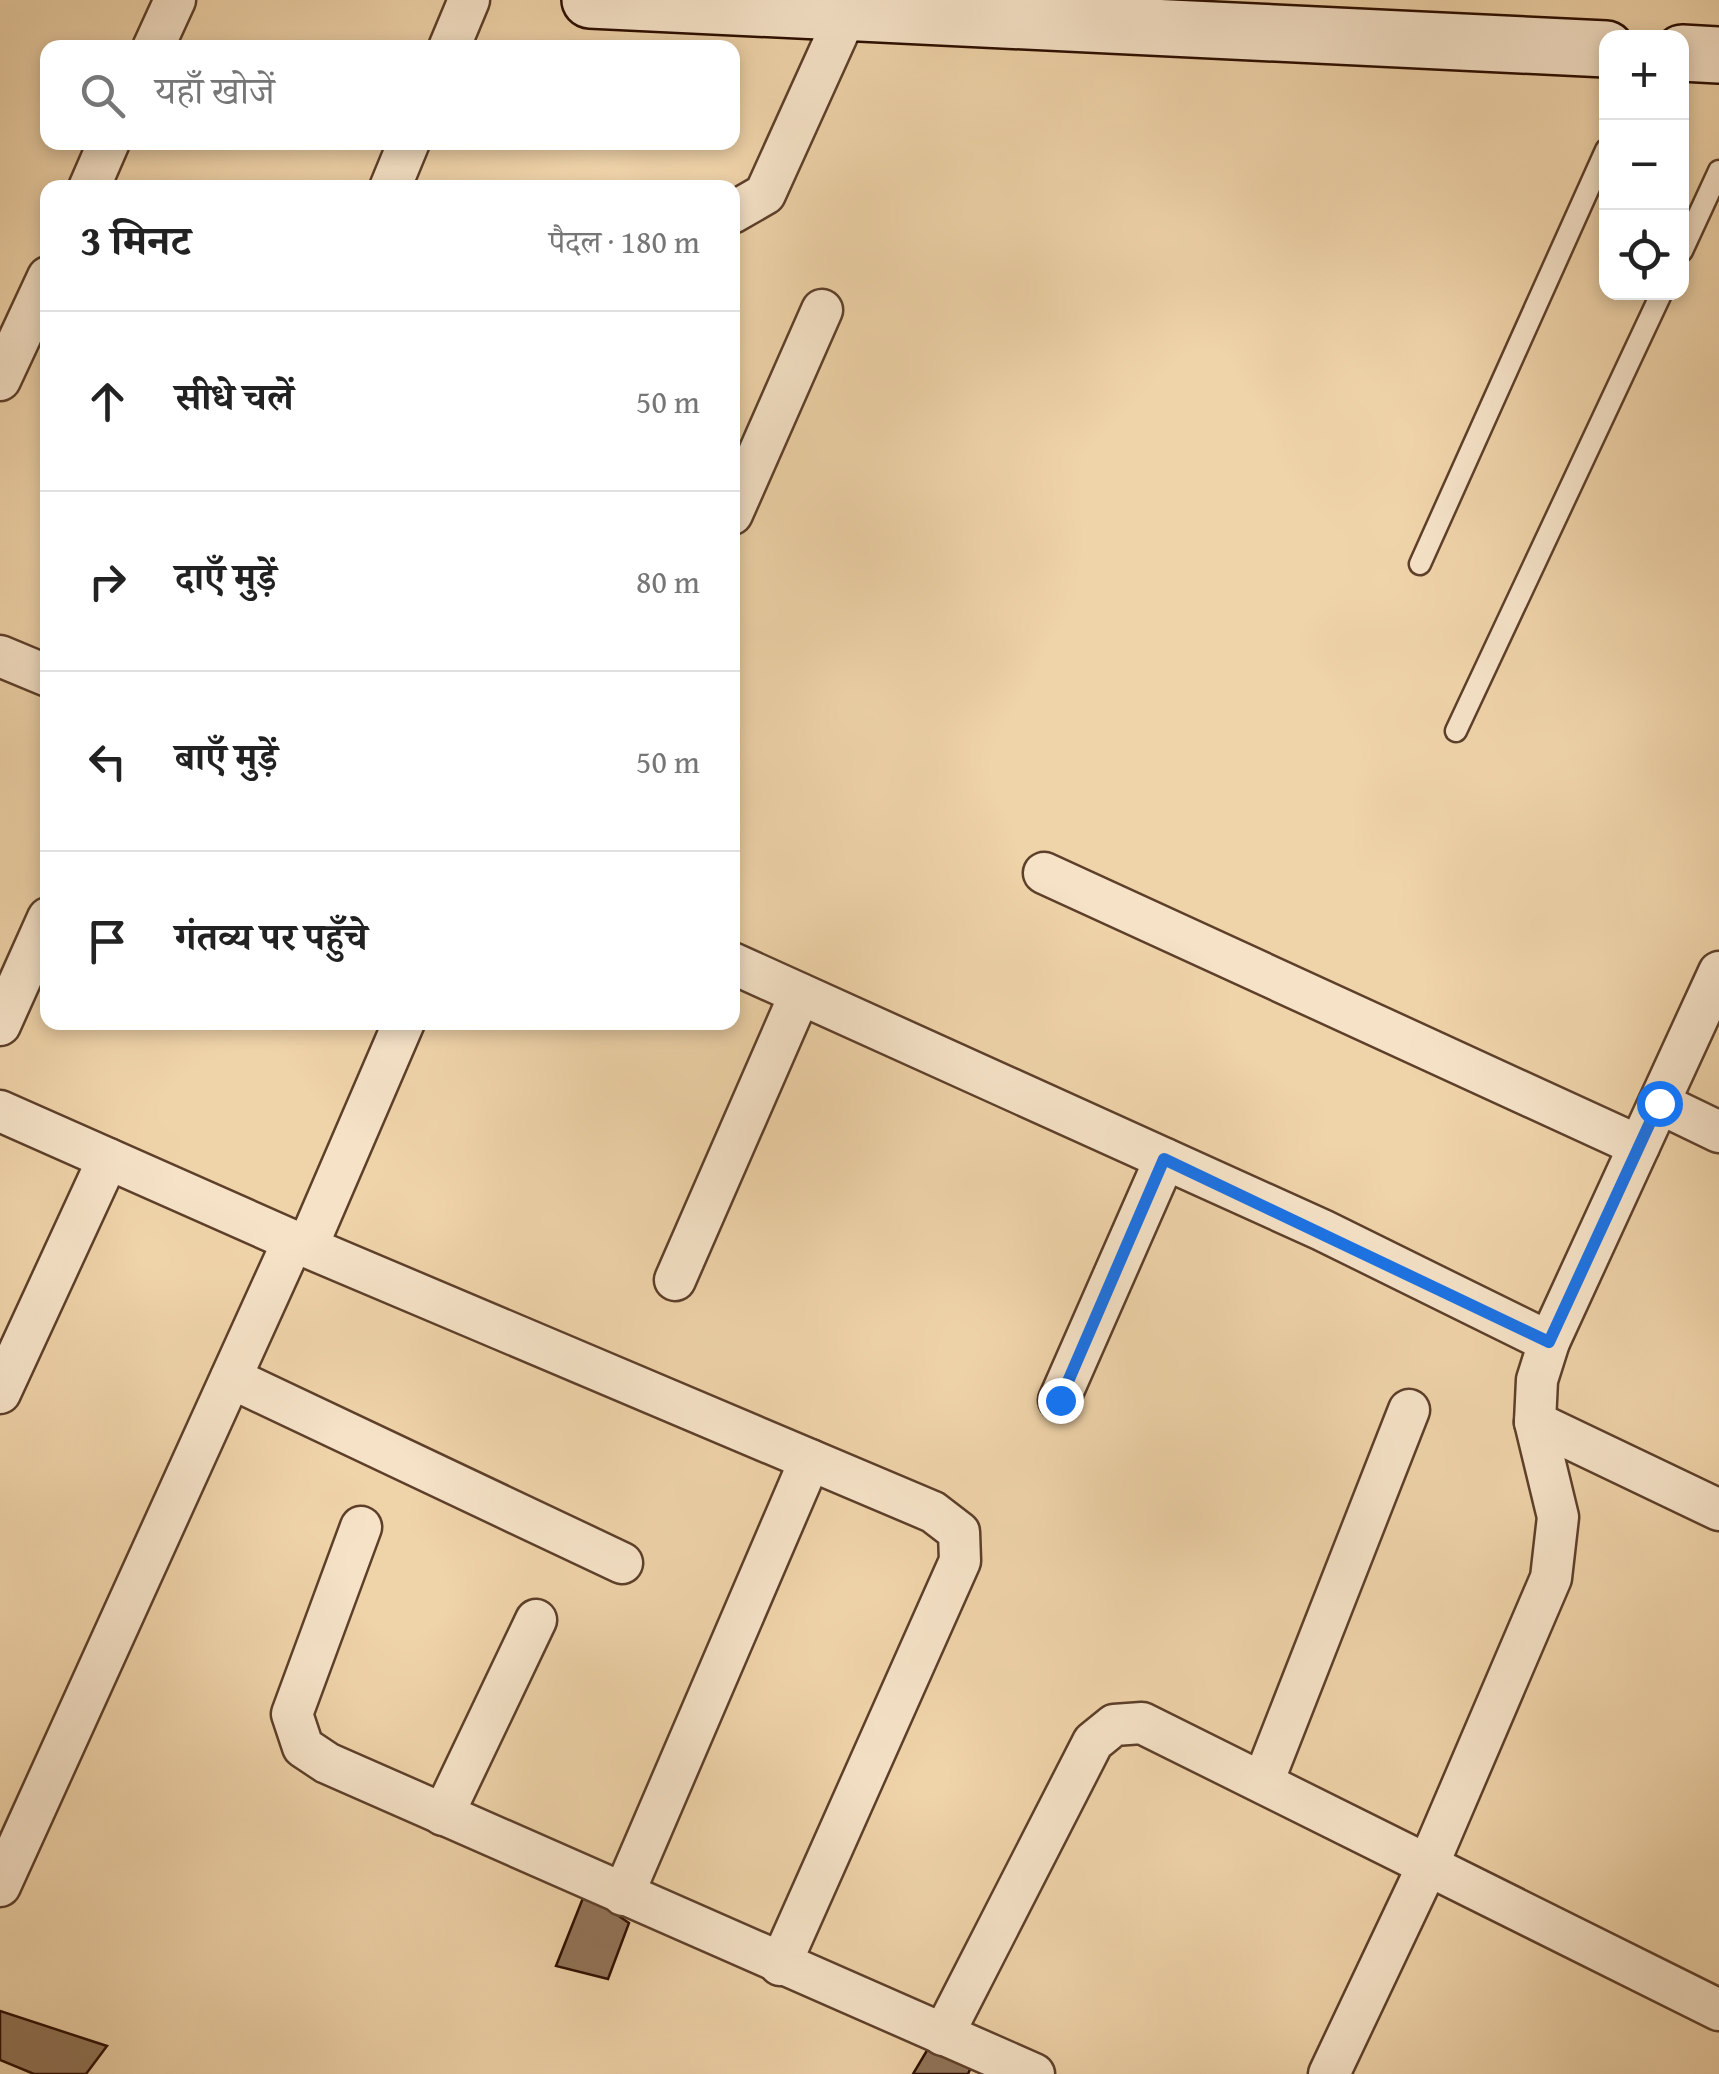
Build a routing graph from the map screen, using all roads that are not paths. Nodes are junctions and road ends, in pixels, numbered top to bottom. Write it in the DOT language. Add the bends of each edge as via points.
graph roads {
  1 [pos="175,0"];
  2 [pos="469,0"];
  3 [pos="590,0"];
  4 [pos="700,3"];
  5 [pos="942,8"];
  6 [pos="847,12"];
  7 [pos="157,40"];
  8 [pos="452,40"];
  9 [pos="1599,49"];
  10 [pos="1689,53"];
  11 [pos="1719,55"];
  12 [pos="105,150"];
  13 [pos="406,150"];
  14 [pos="1599,166"];
  15 [pos="1719,171"];
  16 [pos="92,180"];
  17 [pos="393,180"];
  18 [pos="740,208"];
  19 [pos="1689,236"];
  20 [pos="40,294"];
  21 [pos="1658,300"];
  22 [pos="822,310"];
  23 [pos="0,380"];
  24 [pos="740,496"];
  25 [pos="1420,564"];
  26 [pos="0,656"];
  27 [pos="40,673"];
  28 [pos="1456,731"];
  29 [pos="1044,874"];
  30 [pos="40,936"];
  31 [pos="740,966"];
  32 [pos="1719,972"];
  33 [pos="800,994"];
  34 [pos="0,1025"];
  35 [pos="400,1030"];
  36 [pos="1659,1103"];
  37 [pos="0,1111"];
  38 [pos="1719,1132"];
  39 [pos="1639,1146"];
  40 [pos="108,1159"];
  41 [pos="1164,1159"];
  42 [pos="300,1244"];
  43 [pos="675,1280"];
  44 [pos="1549,1342"];
  45 [pos="231,1378"];
  46 [pos="0,1392"];
  47 [pos="1060,1400"];
  48 [pos="1409,1410"];
  49 [pos="1535,1422"];
  50 [pos="810,1460"];
  51 [pos="1719,1510"];
  52 [pos="361,1527"];
  53 [pos="622,1563"];
  54 [pos="536,1620"];
  55 [pos="1262,1782"];
  56 [pos="443,1815"];
  57 [pos="1428,1865"];
  58 [pos="0,1886"];
  59 [pos="623,1895"];
  60 [pos="780,1965"];
  61 [pos="1719,2010"];
  62 [pos="943,2034"];
  63 [pos="1034,2074"];
  64 [pos="1329,2074"];
  1 -- 7 [label="street"];
  2 -- 8 [label="street"];
  3 -- 4 [label="street"];
  4 -- 6 [label="street"];
  5 -- 6 [label="street"];
  5 -- 9 [label="street"];
  6 -- 18 [label="street" via="778,171 765,194"];
  10 -- 11 [label="street"];
  12 -- 16 [label="street"];
  13 -- 17 [label="street"];
  14 -- 25 [label="lane"];
  15 -- 19 [label="lane"];
  20 -- 23 [label="street"];
  21 -- 28 [label="lane"];
  22 -- 24 [label="street"];
  26 -- 27 [label="street"];
  29 -- 39 [label="street"];
  30 -- 34 [label="street"];
  31 -- 33 [label="street"];
  32 -- 36 [label="street"];
  33 -- 41 [label="street"];
  33 -- 43 [label="street"];
  35 -- 42 [label="street"];
  36 -- 38 [label="street"];
  36 -- 39 [label="street"];
  37 -- 40 [label="street"];
  39 -- 44 [label="street"];
  40 -- 42 [label="street"];
  40 -- 46 [label="street"];
  41 -- 44 [label="street"];
  41 -- 47 [label="street"];
  42 -- 45 [label="street"];
  42 -- 50 [label="street"];
  44 -- 49 [label="street" via="1536,1380"];
  45 -- 53 [label="street"];
  45 -- 58 [label="street"];
  48 -- 55 [label="street"];
  49 -- 51 [label="street"];
  49 -- 57 [label="street" via="1558,1516 1551,1578"];
  50 -- 59 [label="street"];
  50 -- 60 [label="street" via="933,1512 959,1532 960,1560"];
  52 -- 56 [label="street" via="292,1714 302,1747"];
  54 -- 56 [label="street"];
  55 -- 57 [label="street"];
  55 -- 62 [label="street" via="1142,1723 1114,1725 1093,1742"];
  56 -- 59 [label="street"];
  57 -- 61 [label="street"];
  57 -- 64 [label="street"];
  59 -- 60 [label="street"];
  60 -- 62 [label="street"];
  62 -- 63 [label="street"];
}
